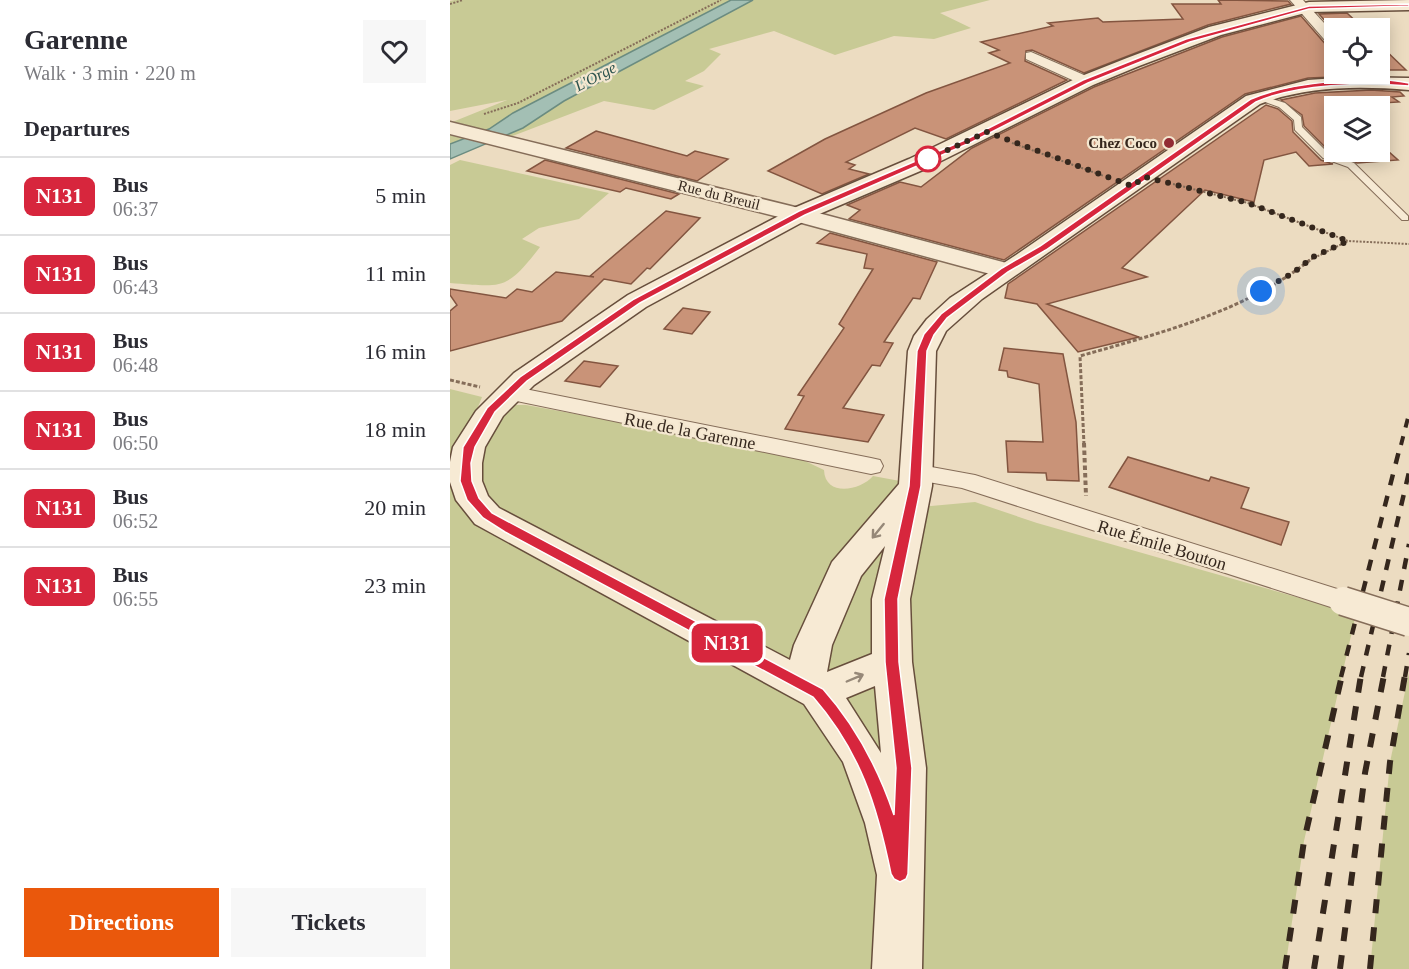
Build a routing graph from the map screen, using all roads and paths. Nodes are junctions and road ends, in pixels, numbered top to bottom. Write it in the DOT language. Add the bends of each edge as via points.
graph roads {
  1 [pos="463,0"];
  2 [pos="721,0"];
  3 [pos="450,4"];
  4 [pos="1300,5"];
  5 [pos="1409,5"];
  6 [pos="1324,31"];
  7 [pos="1030,55"];
  8 [pos="1086,81"];
  9 [pos="1390,81"];
  10 [pos="1326,84"];
  11 [pos="1409,84"];
  12 [pos="1260,97"];
  13 [pos="460,130"];
  14 [pos="987,132"];
  15 [pos="1139,182"];
  16 [pos="799,215"];
  17 [pos="1406,218"];
  18 [pos="1348,241"];
  19 [pos="1409,244"];
  20 [pos="1005,270"];
  21 [pos="510,393"];
  22 [pos="871,466"];
  23 [pos="915,479"];
  24 [pos="1086,521"];
  25 [pos="1409,621"];
  26 [pos="892,662"];
  27 [pos="811,689"];
  28 [pos="900,874"];
  29 [pos="897,969"];
  1 -- 3 [label="path"];
  2 -- 13 [label="path" via="527,98 471,120"];
  4 -- 5 [label="main road"];
  4 -- 6 [label="street"];
  4 -- 8 [label="main road" via="1215,31"];
  7 -- 8 [label="street"];
  8 -- 14 [label="main road"];
  9 -- 11 [label="main road"];
  10 -- 12 [label="main road"];
  12 -- 15 [label="main road"];
  12 -- 17 [label="lane" via="1282,105 1326,156 1351,165"];
  13 -- 16 [label="main road, Rue du Breuil"];
  14 -- 15 [label="path"];
  14 -- 16 [label="main road"];
  15 -- 18 [label="path" via="1248,203"];
  15 -- 20 [label="main road"];
  16 -- 20 [label="main road, Rue du Breuil"];
  16 -- 21 [label="main road" via="637,301 524,379"];
  18 -- 19 [label="path"];
  18 -- 24 [label="path" via="1313,257 1293,273 1228,309 1080,356"];
  20 -- 23 [label="main road" via="944,316 929,334 922,351"];
  21 -- 22 [label="street, Rue de la Garenne"];
  21 -- 27 [label="main road" via="479,428 466,463 466,481 473,500 487,516"];
  23 -- 24 [label="street, Rue Émile Bouton" via="966,481"];
  23 -- 26 [label="main road" via="891,599"];
  23 -- 27 [label="main road, one-way" via="845,571 813,645"];
  24 -- 25 [label="street, Rue Émile Bouton, bridge"];
  27 -- 26 [label="main road, one-way"];
  26 -- 28 [label="main road" via="904,768"];
  27 -- 28 [label="main road" via="840,719 874,779"];
  28 -- 29 [label="main road"];
}
